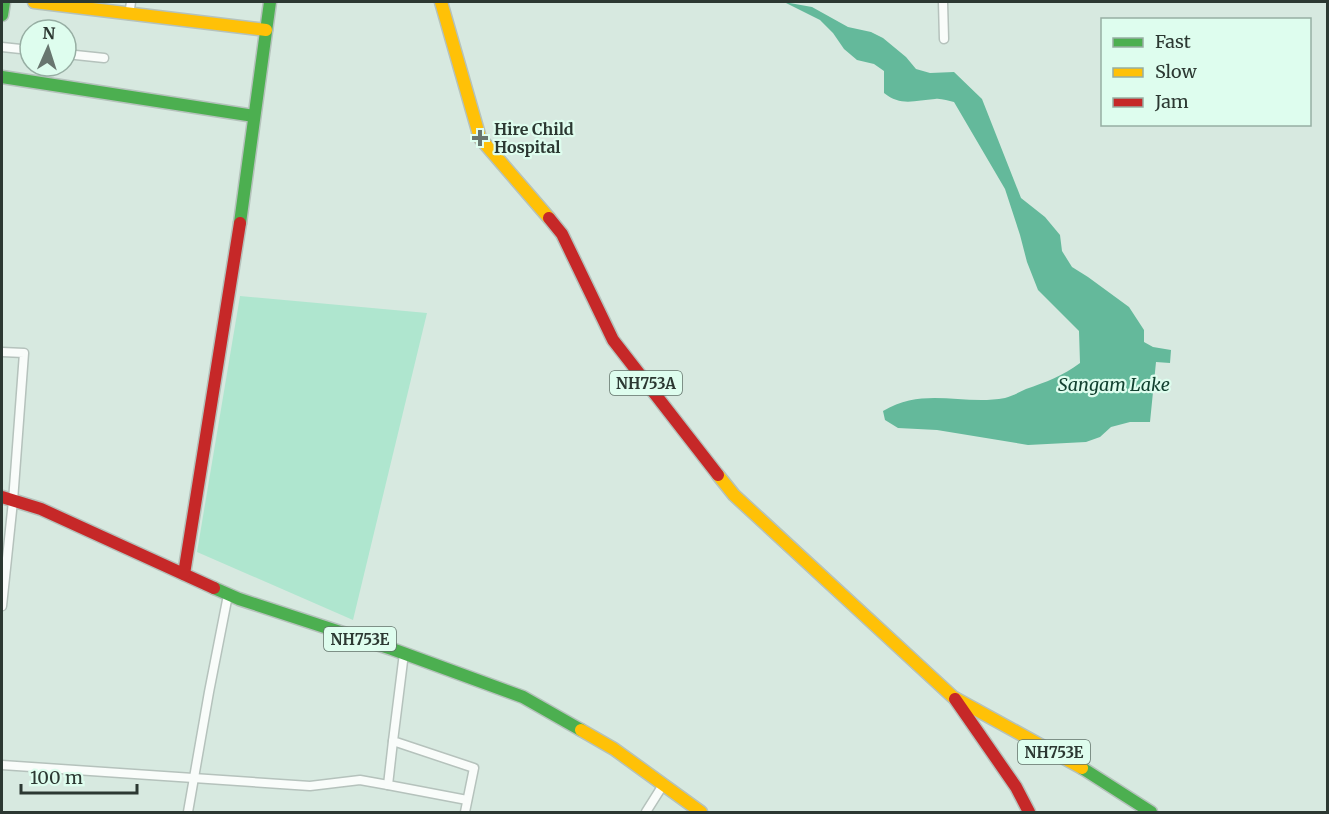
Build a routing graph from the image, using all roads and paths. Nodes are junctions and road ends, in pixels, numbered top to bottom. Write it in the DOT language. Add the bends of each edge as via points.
graph roads {
  1 [pos="4,2"];
  2 [pos="34,2"];
  3 [pos="131,2"];
  4 [pos="270,2"];
  5 [pos="441,2"];
  6 [pos="943,2"];
  7 [pos="2,15"];
  8 [pos="129,15"];
  9 [pos="266,30"];
  10 [pos="944,39"];
  11 [pos="2,47"];
  12 [pos="18,49"];
  13 [pos="78,55"];
  14 [pos="104,58"];
  15 [pos="2,77"];
  16 [pos="254,116"];
  17 [pos="2,352"];
  18 [pos="7,499"];
  19 [pos="3,569"];
  20 [pos="184,574"];
  21 [pos="228,595"];
  22 [pos="2,606"];
  23 [pos="404,653"];
  24 [pos="953,697"];
  25 [pos="393,741"];
  26 [pos="2,765"];
  27 [pos="194,779"];
  28 [pos="388,785"];
  29 [pos="663,785"];
  30 [pos="467,800"];
  31 [pos="189,813"];
  32 [pos="465,813"];
  33 [pos="646,813"];
  34 [pos="701,813"];
  35 [pos="1029,813"];
  36 [pos="1152,813"];
  1 -- 7 [label="main road"];
  2 -- 8 [label="main road"];
  3 -- 8 [label="street"];
  4 -- 9 [label="main road"];
  5 -- 24 [label="main road, NH753A" via="480,138 562,234 613,340 734,495"];
  6 -- 10 [label="street"];
  8 -- 9 [label="main road"];
  9 -- 16 [label="main road"];
  11 -- 12 [label="street"];
  13 -- 14 [label="street"];
  15 -- 16 [label="main road"];
  16 -- 20 [label="main road" via="232,282"];
  17 -- 18 [label="street" via="24,353"];
  18 -- 19 [label="street"];
  18 -- 20 [label="main road, NH753E" via="41,509"];
  19 -- 22 [label="street"];
  20 -- 21 [label="main road, NH753E"];
  21 -- 23 [label="main road, NH753E"];
  21 -- 27 [label="street"];
  23 -- 25 [label="street"];
  23 -- 29 [label="main road, NH753E" via="523,697 614,749"];
  24 -- 35 [label="main road, NH753A" via="1016,787"];
  24 -- 36 [label="main road, NH753E" via="1069,760"];
  25 -- 28 [label="street"];
  25 -- 30 [label="street" via="474,768"];
  26 -- 27 [label="street"];
  27 -- 28 [label="street" via="310,786 360,780"];
  27 -- 31 [label="street"];
  28 -- 30 [label="street"];
  29 -- 33 [label="street"];
  29 -- 34 [label="main road, NH753E"];
  30 -- 32 [label="street"];
}
